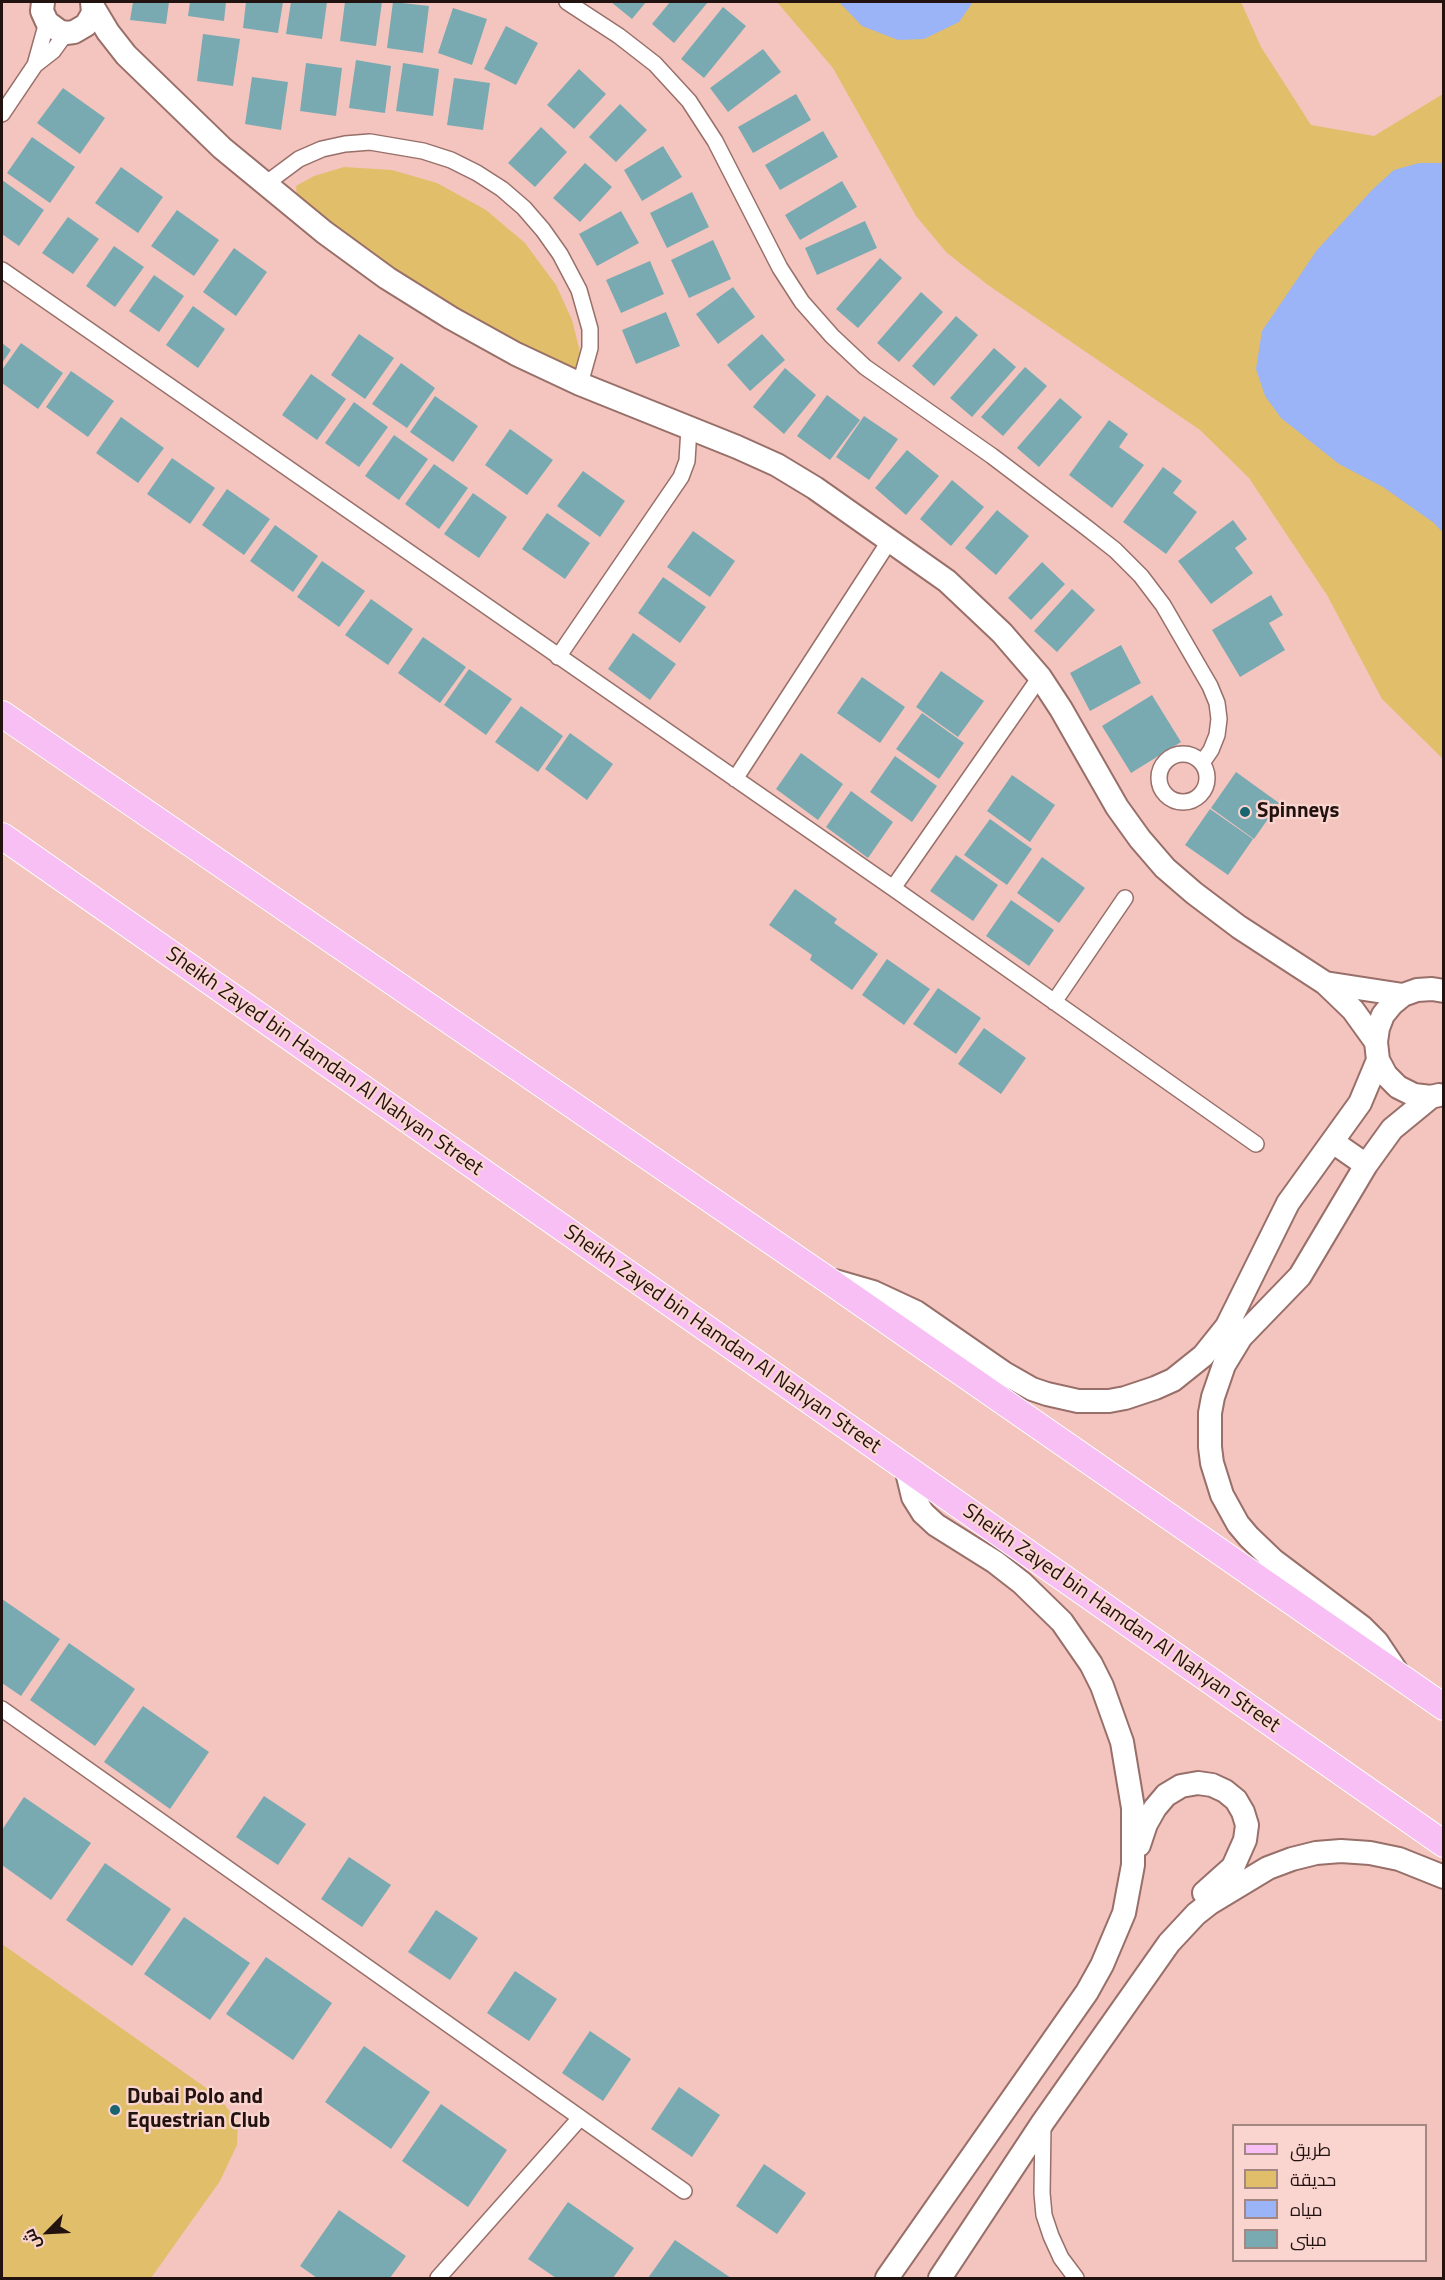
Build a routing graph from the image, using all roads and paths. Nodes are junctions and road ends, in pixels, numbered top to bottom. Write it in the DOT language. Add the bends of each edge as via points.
graph roads {
  1 [pos="567,2"];
  2 [pos="93,4"];
  3 [pos="52,16"];
  4 [pos="126,55"];
  5 [pos="35,65"];
  6 [pos="2,114"];
  7 [pos="264,185"];
  8 [pos="2,270"];
  9 [pos="580,384"];
  10 [pos="689,428"];
  11 [pos="890,540"];
  12 [pos="558,657"];
  13 [pos="1040,677"];
  14 [pos="2,714"];
  15 [pos="1202,763"];
  16 [pos="735,779"];
  17 [pos="2,836"];
  18 [pos="893,888"];
  19 [pos="1125,898"];
  20 [pos="1443,979"];
  21 [pos="1325,983"];
  22 [pos="1443,991"];
  23 [pos="1410,993"];
  24 [pos="1054,1002"];
  25 [pos="1377,1051"];
  26 [pos="1437,1095"];
  27 [pos="1333,1142"];
  28 [pos="1256,1144"];
  29 [pos="1366,1165"];
  30 [pos="828,1280"];
  31 [pos="906,1468"];
  32 [pos="1400,1676"];
  33 [pos="1443,1707"];
  34 [pos="2,1709"];
  35 [pos="1443,1844"];
  36 [pos="1133,1865"];
  37 [pos="1443,1876"];
  38 [pos="1183,1926"];
  39 [pos="580,2118"];
  40 [pos="1043,2122"];
  41 [pos="684,2191"];
  42 [pos="438,2278"];
  43 [pos="887,2278"];
  44 [pos="940,2278"];
  45 [pos="1076,2278"];
  1 -- 15 [label="street" via="655,64 689,101 720,149 780,268 802,302 832,336 865,367 1087,528 1141,576 1167,612 1216,703 1217,735"];
  2 -- 3 [label="street" via="86,25"];
  2 -- 4 [label="street"];
  3 -- 4 [label="street"];
  3 -- 5 [label="street"];
  3 -- 5 [label="street" via="53,51"];
  4 -- 7 [label="street"];
  5 -- 6 [label="street"];
  7 -- 9 [label="street" via="396,284 516,354"];
  7 -- 9 [label="street" via="299,159 322,149 370,142 451,160 477,173 509,195 543,230 579,290 590,329 590,348"];
  8 -- 12 [label="street"];
  9 -- 10 [label="street"];
  10 -- 11 [label="street" via="777,465"];
  10 -- 12 [label="street" via="687,461 681,477"];
  11 -- 13 [label="street" via="982,611"];
  11 -- 16 [label="street"];
  12 -- 16 [label="street"];
  13 -- 18 [label="street"];
  13 -- 21 [label="street" via="1117,807 1165,868 1230,920"];
  14 -- 30 [label="main road"];
  16 -- 18 [label="street"];
  17 -- 31 [label="main road, Sheikh Zayed bin Hamdan Al Nahyan Street"];
  18 -- 24 [label="street"];
  19 -- 24 [label="street"];
  20 -- 23 [label="street"];
  21 -- 23 [label="street"];
  21 -- 25 [label="street" via="1353,1010"];
  22 -- 23 [label="street"];
  23 -- 25 [label="street" via="1383,1015"];
  24 -- 28 [label="street"];
  25 -- 26 [label="street" via="1386,1075 1398,1087 1414,1095"];
  25 -- 27 [label="street" via="1360,1103"];
  26 -- 29 [label="street" via="1392,1129"];
  27 -- 29 [label="street"];
  27 -- 30 [label="street" via="1288,1203 1216,1342 1173,1380 1125,1398 1078,1401 1032,1389 916,1312 873,1292"];
  29 -- 32 [label="street" via="1300,1276 1252,1324 1224,1365 1210,1413 1210,1446 1222,1495 1249,1537 1273,1560 1362,1627"];
  30 -- 32 [label="main road"];
  31 -- 35 [label="main road, Sheikh Zayed bin Hamdan Al Nahyan Street"];
  31 -- 36 [label="street" via="913,1497 923,1512 1022,1583 1062,1622 1091,1664 1122,1742 1133,1808"];
  32 -- 33 [label="main road"];
  34 -- 39 [label="street"];
  36 -- 38 [label="street" via="1146,1824 1166,1795 1181,1786 1212,1785 1236,1800 1247,1825 1240,1854 1233,1867 1192,1906"];
  36 -- 43 [label="street" via="1124,1913 1087,1992"];
  37 -- 38 [label="street" via="1370,1853 1316,1853 1268,1868 1210,1903"];
  38 -- 40 [label="street"];
  39 -- 41 [label="street"];
  39 -- 42 [label="street"];
  40 -- 44 [label="street"];
  40 -- 45 [label="street" via="1044,2215 1056,2247"];
}
